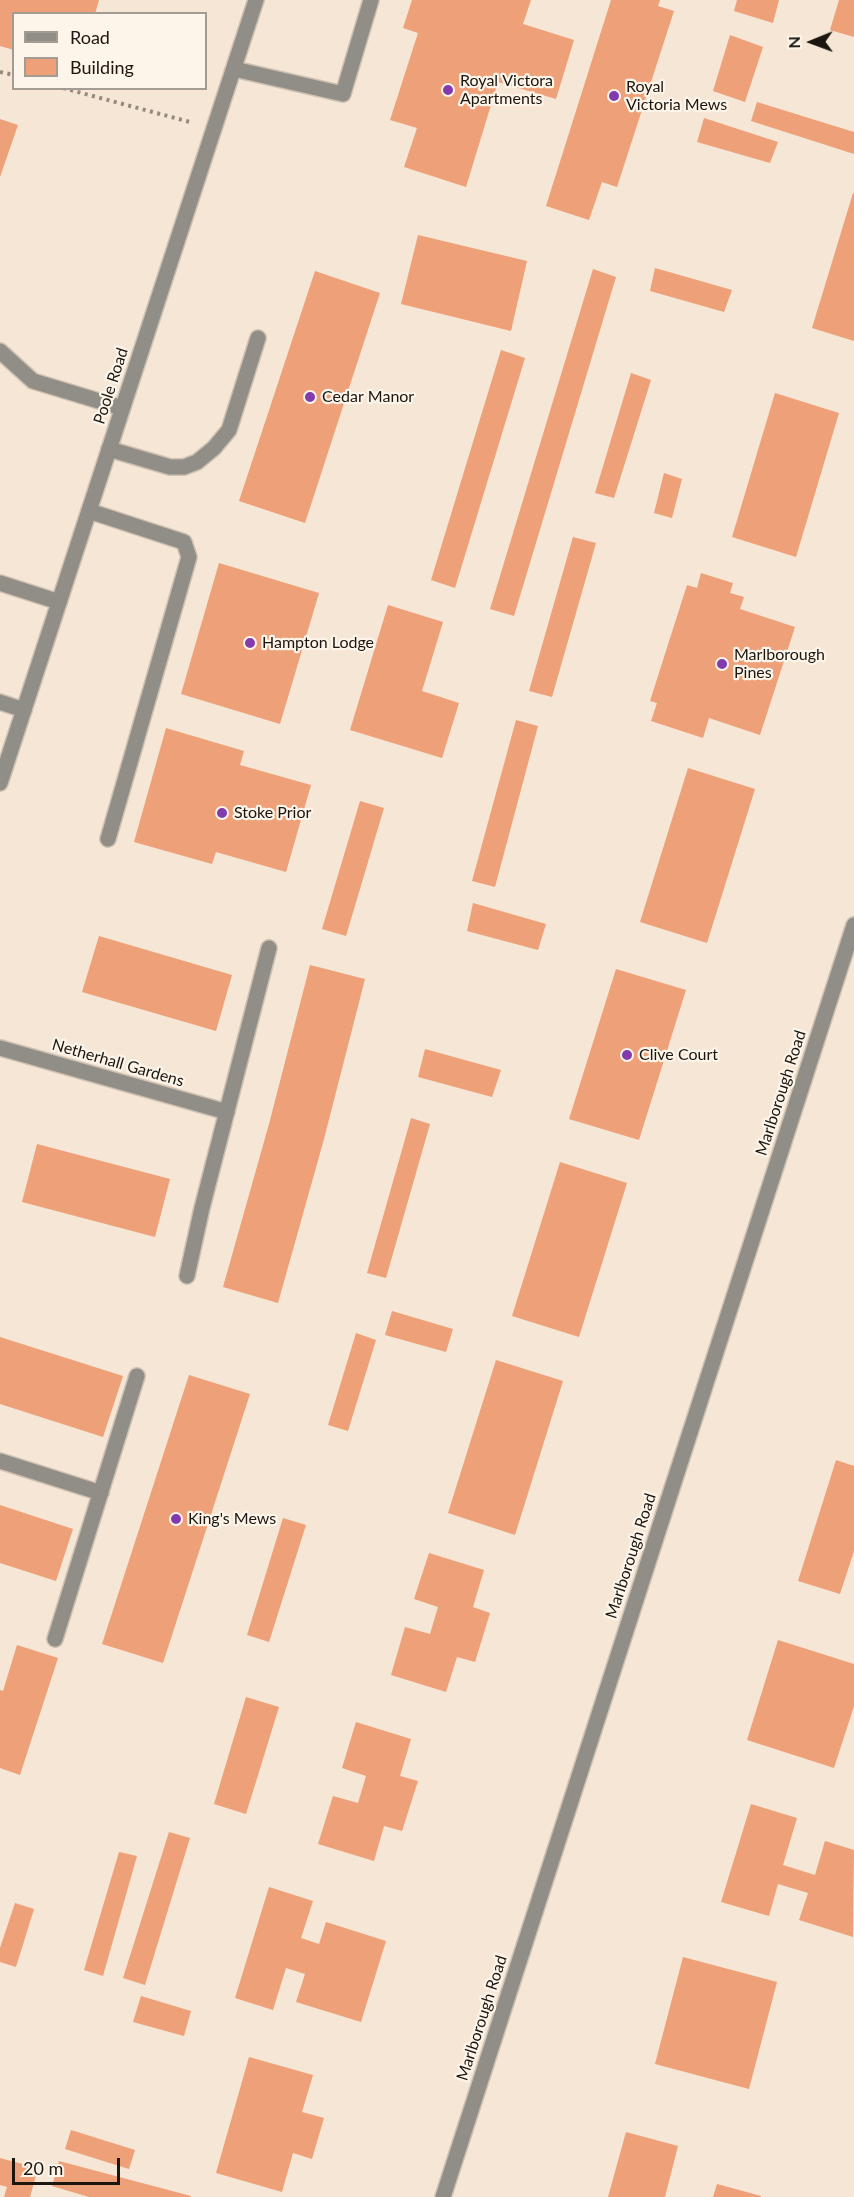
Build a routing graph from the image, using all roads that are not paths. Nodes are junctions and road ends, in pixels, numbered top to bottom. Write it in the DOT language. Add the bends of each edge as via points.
graph roads {
  1 [pos="256,0"];
  2 [pos="371,0"];
  3 [pos="234,69"];
  4 [pos="258,338"];
  5 [pos="0,351"];
  6 [pos="122,408"];
  7 [pos="109,449"];
  8 [pos="89,511"];
  9 [pos="0,583"];
  10 [pos="59,602"];
  11 [pos="0,702"];
  12 [pos="24,710"];
  13 [pos="0,783"];
  14 [pos="108,839"];
  15 [pos="854,926"];
  16 [pos="269,948"];
  17 [pos="0,1048"];
  18 [pos="227,1112"];
  19 [pos="187,1276"];
  20 [pos="137,1376"];
  21 [pos="0,1461"];
  22 [pos="101,1493"];
  23 [pos="55,1639"];
  24 [pos="443,2197"];
  1 -- 3 [label="street, Poole Road"];
  2 -- 3 [label="street" via="343,94"];
  3 -- 6 [label="street, Poole Road"];
  4 -- 7 [label="street" via="228,430 197,462 170,467"];
  5 -- 6 [label="street" via="33,381"];
  6 -- 7 [label="street, Poole Road"];
  7 -- 8 [label="street, Poole Road"];
  8 -- 10 [label="street, Poole Road"];
  8 -- 14 [label="street" via="184,542 189,556"];
  9 -- 10 [label="street"];
  10 -- 12 [label="street, Poole Road"];
  11 -- 12 [label="street"];
  12 -- 13 [label="street, Poole Road"];
  15 -- 24 [label="street, Marlborough Road"];
  16 -- 18 [label="street"];
  17 -- 18 [label="street, Netherhall Gardens"];
  18 -- 19 [label="street"];
  20 -- 22 [label="street"];
  21 -- 22 [label="street"];
  22 -- 23 [label="street"];
}
